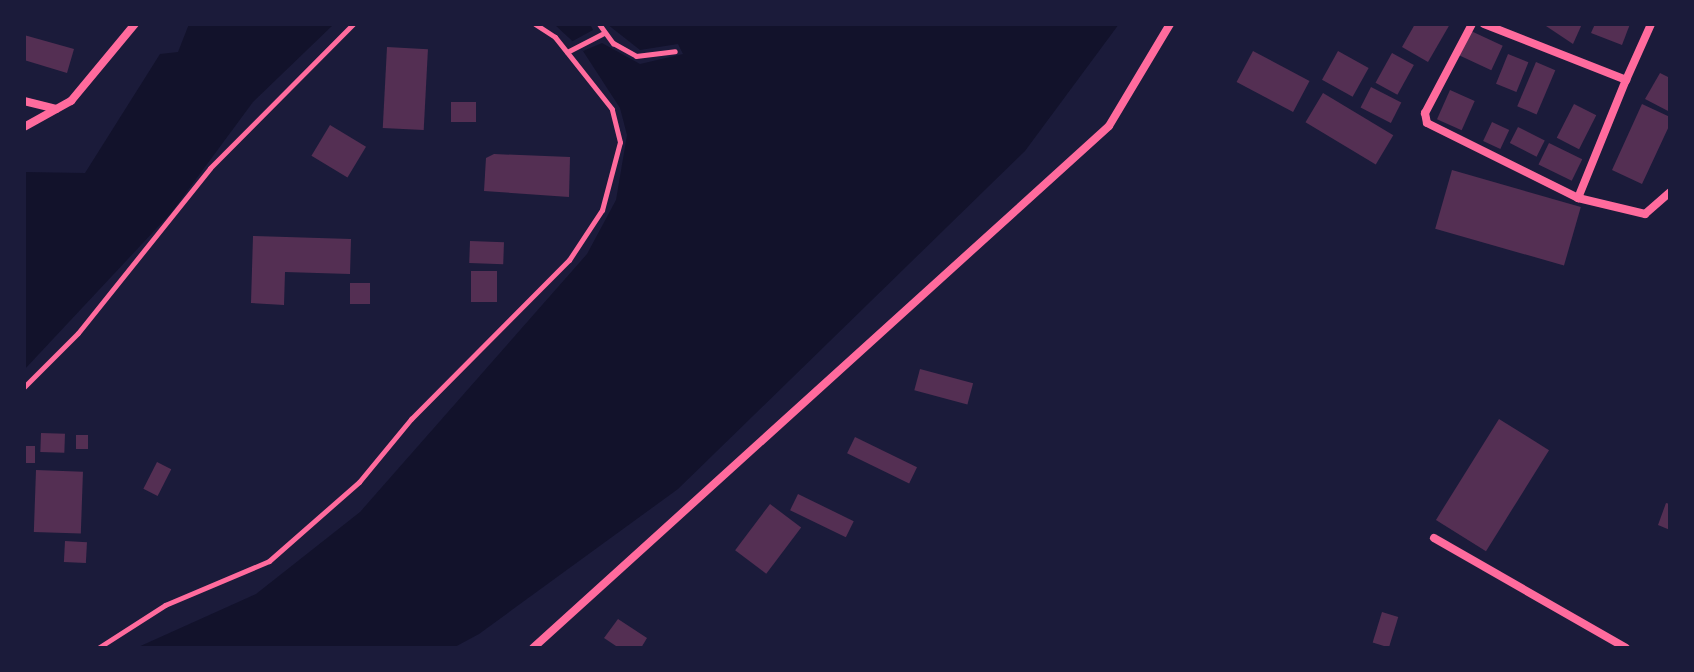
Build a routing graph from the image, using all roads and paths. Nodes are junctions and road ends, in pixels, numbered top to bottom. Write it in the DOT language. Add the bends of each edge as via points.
graph roads {
  1 [pos="135,24"];
  2 [pos="353,24"];
  3 [pos="535,24"];
  4 [pos="599,24"];
  5 [pos="1170,24"];
  6 [pos="1472,24"];
  7 [pos="1484,24"];
  8 [pos="1651,24"];
  9 [pos="604,33"];
  10 [pos="675,51"];
  11 [pos="567,52"];
  12 [pos="1626,80"];
  13 [pos="24,101"];
  14 [pos="57,109"];
  15 [pos="24,127"];
  16 [pos="1670,192"];
  17 [pos="1578,198"];
  18 [pos="24,387"];
  19 [pos="1434,538"];
  20 [pos="98,648"];
  21 [pos="533,648"];
  22 [pos="1626,648"];
  1 -- 14 [label="street"];
  2 -- 18 [label="path" via="210,168 78,333"];
  3 -- 11 [label="path"];
  4 -- 9 [label="path"];
  5 -- 21 [label="street" via="1109,126"];
  6 -- 17 [label="street" via="1425,113 1427,123"];
  7 -- 12 [label="street"];
  8 -- 12 [label="street"];
  9 -- 10 [label="path" via="636,56"];
  9 -- 11 [label="path"];
  11 -- 20 [label="path" via="612,109 620,142 602,210 569,260 411,419 359,482 269,561 165,605"];
  12 -- 17 [label="street"];
  13 -- 14 [label="street"];
  14 -- 15 [label="street"];
  16 -- 17 [label="street" via="1645,214"];
  19 -- 22 [label="street"];
}
